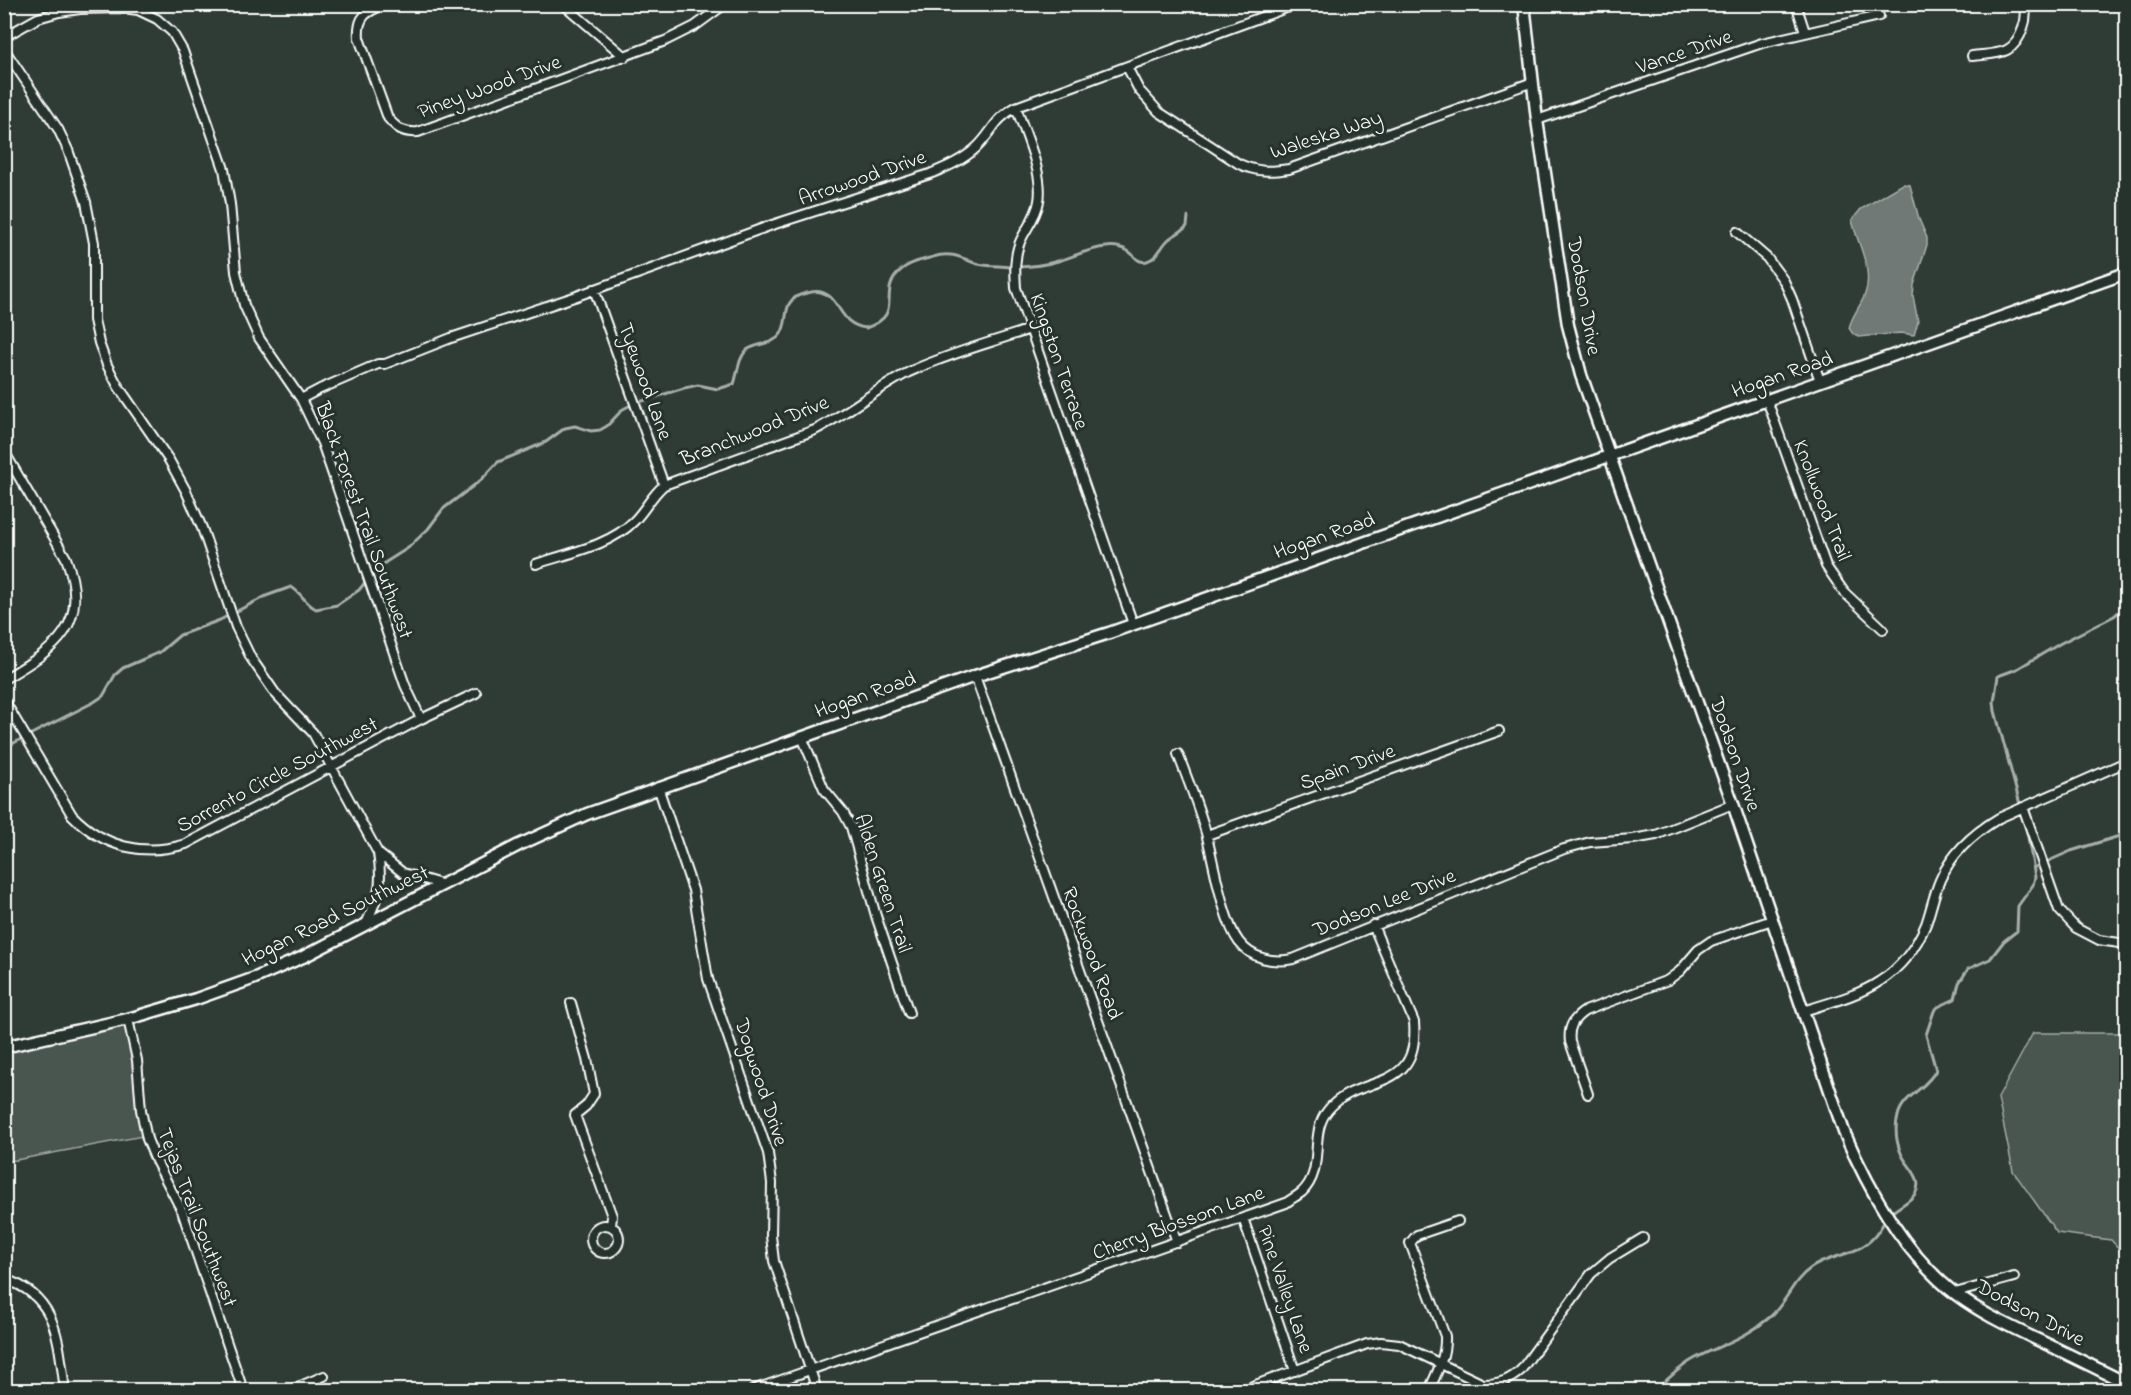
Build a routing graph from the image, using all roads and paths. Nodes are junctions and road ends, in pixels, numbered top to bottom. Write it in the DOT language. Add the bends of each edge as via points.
graph roads {
  1 [pos="386,4"];
  2 [pos="563,4"];
  3 [pos="725,4"];
  4 [pos="1297,4"];
  5 [pos="1524,4"];
  6 [pos="1796,4"];
  7 [pos="2024,4"];
  8 [pos="1879,16"];
  9 [pos="1805,32"];
  10 [pos="4,38"];
  11 [pos="4,49"];
  12 [pos="1972,56"];
  13 [pos="625,57"];
  14 [pos="1127,67"];
  15 [pos="1533,82"];
  16 [pos="1016,107"];
  17 [pos="1537,120"];
  18 [pos="1737,232"];
  19 [pos="2127,273"];
  20 [pos="594,289"];
  21 [pos="1030,329"];
  22 [pos="1820,381"];
  23 [pos="301,399"];
  24 [pos="1767,400"];
  25 [pos="4,451"];
  26 [pos="1610,455"];
  27 [pos="664,484"];
  28 [pos="536,564"];
  29 [pos="1133,624"];
  30 [pos="1883,629"];
  31 [pos="975,676"];
  32 [pos="4,679"];
  33 [pos="476,693"];
  34 [pos="4,700"];
  35 [pos="421,719"];
  36 [pos="1499,731"];
  37 [pos="802,736"];
  38 [pos="1178,754"];
  39 [pos="2127,762"];
  40 [pos="333,766"];
  41 [pos="658,787"];
  42 [pos="1733,804"];
  43 [pos="2023,807"];
  44 [pos="1207,835"];
  45 [pos="536,837"];
  46 [pos="378,853"];
  47 [pos="441,884"];
  48 [pos="1772,920"];
  49 [pos="366,924"];
  50 [pos="1373,925"];
  51 [pos="2127,944"];
  52 [pos="572,1004"];
  53 [pos="1803,1011"];
  54 [pos="909,1013"];
  55 [pos="128,1018"];
  56 [pos="4,1047"];
  57 [pos="1588,1094"];
  58 [pos="1243,1218"];
  59 [pos="1458,1221"];
  60 [pos="611,1226"];
  61 [pos="1643,1238"];
  62 [pos="1177,1242"];
  63 [pos="2014,1277"];
  64 [pos="4,1279"];
  65 [pos="1955,1293"];
  66 [pos="1441,1364"];
  67 [pos="810,1370"];
  68 [pos="1295,1371"];
  69 [pos="324,1376"];
  70 [pos="2127,1383"];
  71 [pos="65,1390"];
  72 [pos="243,1390"];
  73 [pos="291,1390"];
  74 [pos="753,1390"];
  75 [pos="817,1390"];
  76 [pos="1242,1390"];
  77 [pos="1429,1390"];
  1 -- 13 [label="street, Piney Wood Drive" via="362,17 359,38 388,118 406,132 418,132"];
  2 -- 13 [label="street"];
  3 -- 13 [label="street, Piney Wood Drive" via="695,26"];
  4 -- 14 [label="street, Arrowood Drive"];
  5 -- 15 [label="street, Dodson Drive"];
  6 -- 9 [label="street"];
  7 -- 12 [label="street" via="2026,18 2018,42 2007,51"];
  8 -- 9 [label="street, Vance Drive"];
  9 -- 17 [label="street, Vance Drive"];
  10 -- 23 [label="street, Black Forest Trail Southwest" via="38,18 80,9 138,10 172,32 183,51 224,169 236,272 244,305 260,338"];
  11 -- 40 [label="street" via="58,129 86,202 94,243 94,320 107,365 186,491 250,658 274,693 313,733"];
  14 -- 15 [label="street, Waleska Way" via="1139,90 1159,112 1239,164 1267,172 1289,169"];
  14 -- 16 [label="street, Arrowood Drive"];
  15 -- 17 [label="street, Dodson Drive"];
  16 -- 20 [label="street, Arrowood Drive" via="1002,115 976,148 955,164"];
  16 -- 21 [label="street, Kingston Terrace" via="1040,187 1037,210 1019,244 1014,264 1016,288"];
  17 -- 26 [label="street, Dodson Drive" via="1568,326"];
  18 -- 22 [label="street" via="1767,258 1784,281"];
  19 -- 22 [label="street, Hogan Road"];
  20 -- 23 [label="street, Arrowood Drive" via="378,364"];
  20 -- 27 [label="street, Tyewood Lane"];
  21 -- 27 [label="street, Branchwood Drive" via="910,372 815,430"];
  21 -- 29 [label="street, Kingston Terrace"];
  22 -- 24 [label="street, Hogan Road"];
  23 -- 35 [label="street, Black Forest Trail Southwest" via="322,443 405,685"];
  24 -- 26 [label="street, Hogan Road"];
  24 -- 30 [label="street, Knollwood Trail" via="1826,566 1844,592"];
  25 -- 32 [label="street" via="66,558 75,594 70,620 56,644"];
  26 -- 29 [label="street, Hogan Road"];
  26 -- 42 [label="street, Dodson Drive"];
  27 -- 28 [label="street, Branchwood Drive" via="619,533"];
  29 -- 31 [label="street, Hogan Road"];
  31 -- 37 [label="street, Hogan Road"];
  31 -- 62 [label="street, Rockwood Road"];
  33 -- 35 [label="street, Sorrento Circle Southwest"];
  34 -- 40 [label="street, Sorrento Circle Southwest" via="72,814 83,826 111,843 141,850 186,844"];
  35 -- 40 [label="street, Sorrento Circle Southwest"];
  36 -- 44 [label="street, Spain Drive"];
  37 -- 41 [label="street, Hogan Road"];
  37 -- 54 [label="street, Alden Green Trail" via="824,789 851,827"];
  38 -- 44 [label="street, Dodson Lee Drive"];
  39 -- 43 [label="street"];
  40 -- 46 [label="street"];
  41 -- 45 [label="street, Hogan Road"];
  41 -- 67 [label="street, Dogwood Drive" via="693,890 708,979 768,1153 774,1261"];
  42 -- 48 [label="street, Dodson Drive"];
  42 -- 50 [label="street, Dodson Lee Drive" via="1656,835 1590,842 1564,849"];
  43 -- 51 [label="street" via="2059,910 2076,928 2099,940"];
  43 -- 53 [label="street" via="1984,826 1957,852 1940,880 1920,937 1890,974 1854,994"];
  44 -- 50 [label="street, Dodson Lee Drive" via="1233,931 1252,954 1268,960 1293,959"];
  45 -- 47 [label="street, Hogan Road Southwest"];
  46 -- 47 [label="street" via="403,873"];
  46 -- 49 [label="street" via="381,887"];
  47 -- 49 [label="street, Hogan Road Southwest"];
  48 -- 53 [label="street, Dodson Drive"];
  48 -- 57 [label="street" via="1712,941 1668,980 1577,1017 1571,1024 1570,1041"];
  49 -- 55 [label="street, Hogan Road Southwest" via="255,978"];
  50 -- 58 [label="street, Cherry Blossom Lane" via="1414,1022 1411,1055 1394,1076 1344,1098 1327,1111 1317,1132 1314,1172 1301,1193 1286,1203"];
  52 -- 60 [label="street" via="594,1094 575,1115 612,1216"];
  53 -- 65 [label="street, Dodson Drive" via="1844,1132 1864,1178 1916,1254"];
  55 -- 56 [label="street, Hogan Road Southwest"];
  55 -- 72 [label="street, Tejas Trail Southwest" via="147,1139 182,1211"];
  58 -- 62 [label="street, Cherry Blossom Lane"];
  58 -- 68 [label="street, Pine Valley Lane"];
  59 -- 66 [label="street" via="1417,1235 1410,1243 1445,1336"];
  61 -- 66 [label="street" via="1591,1274 1511,1379 1483,1384"];
  62 -- 67 [label="street, Cherry Blossom Lane"];
  63 -- 65 [label="street"];
  64 -- 71 [label="street" via="36,1296 53,1319"];
  65 -- 70 [label="street, Dodson Drive" via="1993,1318"];
  66 -- 68 [label="street" via="1399,1344 1381,1342"];
  66 -- 77 [label="street"];
  67 -- 74 [label="street, Cherry Blossom Lane"];
  67 -- 75 [label="street, Dogwood Drive"];
  68 -- 76 [label="street"];
  69 -- 73 [label="street"];
}
